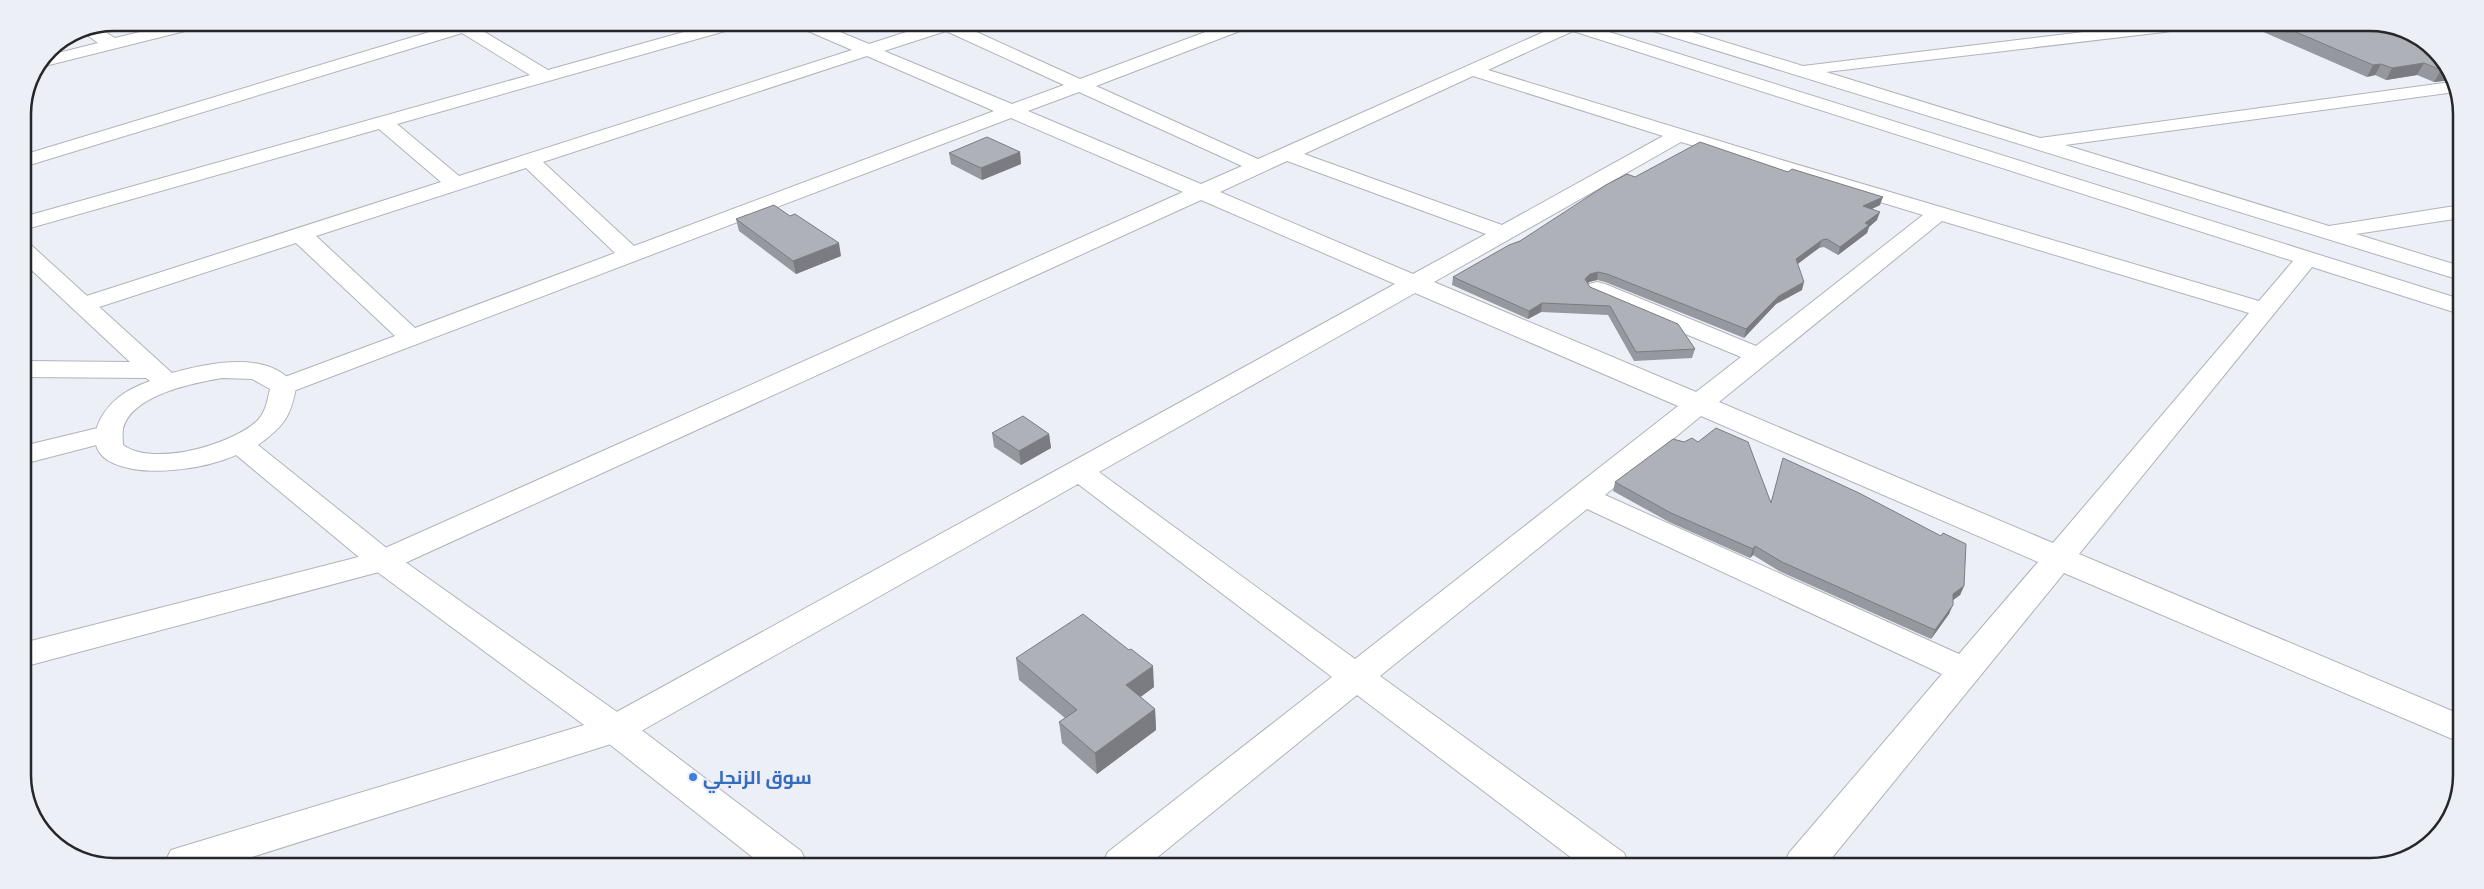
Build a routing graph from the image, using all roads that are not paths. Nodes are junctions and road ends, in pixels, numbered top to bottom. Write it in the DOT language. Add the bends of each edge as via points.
graph roads {
  1 [pos="163,31"];
  2 [pos="451,31"];
  3 [pos="480,31"];
  4 [pos="705,31"];
  5 [pos="824,31"];
  6 [pos="929,31"];
  7 [pos="961,31"];
  8 [pos="1223,31"];
  9 [pos="1561,31"];
  10 [pos="1588,31"];
  11 [pos="1672,31"];
  12 [pos="2130,31"];
  13 [pos="95,34"];
  14 [pos="112,44"];
  15 [pos="869,50"];
  16 [pos="51,60"];
  17 [pos="1471,70"];
  18 [pos="1801,70"];
  19 [pos="544,76"];
  20 [pos="1080,85"];
  21 [pos="2448,88"];
  22 [pos="1011,111"];
  23 [pos="382,122"];
  24 [pos="1678,136"];
  25 [pos="2038,143"];
  26 [pos="1286,154"];
  27 [pos="31,159"];
  28 [pos="529,160"];
  29 [pos="1258,166"];
  30 [pos="456,184"];
  31 [pos="1200,192"];
  32 [pos="1940,212"];
  33 [pos="2453,212"];
  34 [pos="31,222"];
  35 [pos="2326,232"];
  36 [pos="1505,233"];
  37 [pos="300,234"];
  38 [pos="630,256"];
  39 [pos="31,257"];
  40 [pos="2307,259"];
  41 [pos="2453,271"];
  42 [pos="1415,283"];
  43 [pos="1597,289"];
  44 [pos="82,305"];
  45 [pos="2453,305"];
  46 [pos="2264,310"];
  47 [pos="411,338"];
  48 [pos="1759,356"];
  49 [pos="31,369"];
  50 [pos="159,376"];
  51 [pos="283,387"];
  52 [pos="1698,404"];
  53 [pos="106,434"];
  54 [pos="240,444"];
  55 [pos="31,453"];
  56 [pos="1079,470"];
  57 [pos="1583,496"];
  58 [pos="2058,558"];
  59 [pos="383,561"];
  60 [pos="31,652"];
  61 [pos="1965,670"];
  62 [pos="1357,677"];
  63 [pos="2453,726"];
  64 [pos="615,729"];
  65 [pos="197,858"];
  66 [pos="782,858"];
  67 [pos="1129,858"];
  68 [pos="1601,858"];
  69 [pos="1809,858"];
  1 -- 14 [label="street"];
  2 -- 27 [label="street"];
  3 -- 19 [label="street"];
  4 -- 19 [label="street"];
  5 -- 15 [label="street"];
  6 -- 15 [label="street"];
  7 -- 20 [label="street"];
  8 -- 20 [label="street"];
  9 -- 17 [label="street"];
  10 -- 40 [label="street"];
  11 -- 18 [label="street"];
  12 -- 18 [label="street"];
  13 -- 14 [label="street"];
  14 -- 16 [label="street"];
  15 -- 22 [label="street"];
  15 -- 28 [label="street"];
  17 -- 24 [label="street"];
  17 -- 26 [label="street"];
  18 -- 25 [label="street"];
  19 -- 23 [label="street"];
  20 -- 22 [label="street"];
  20 -- 29 [label="street"];
  21 -- 25 [label="street"];
  22 -- 31 [label="street"];
  22 -- 38 [label="street"];
  23 -- 30 [label="street"];
  23 -- 34 [label="street"];
  24 -- 32 [label="street"];
  24 -- 36 [label="street"];
  25 -- 35 [label="street"];
  26 -- 29 [label="street"];
  26 -- 36 [label="street"];
  28 -- 30 [label="street"];
  28 -- 38 [label="street"];
  29 -- 31 [label="street"];
  30 -- 37 [label="street"];
  31 -- 42 [label="street"];
  31 -- 59 [label="street"];
  32 -- 46 [label="street"];
  32 -- 48 [label="street"];
  33 -- 35 [label="street"];
  35 -- 41 [label="street"];
  36 -- 42 [label="street"];
  37 -- 44 [label="street"];
  37 -- 47 [label="street"];
  38 -- 47 [label="street"];
  39 -- 44 [label="street"];
  40 -- 45 [label="street"];
  40 -- 46 [label="street"];
  42 -- 52 [label="street"];
  42 -- 56 [label="street"];
  43 -- 48 [label="street"];
  44 -- 50 [label="street"];
  46 -- 58 [label="street"];
  47 -- 51 [label="street"];
  48 -- 52 [label="street"];
  49 -- 50 [label="street"];
  50 -- 51 [label="street" via="250,370 271,376"];
  50 -- 53 [label="street" via="113,418"];
  51 -- 54 [label="street" via="284,400 277,414 262,430"];
  52 -- 57 [label="street"];
  52 -- 58 [label="street"];
  53 -- 54 [label="street" via="108,448 122,457 145,462 174,462 207,456"];
  53 -- 55 [label="street"];
  54 -- 59 [label="street"];
  56 -- 62 [label="street"];
  56 -- 64 [label="street"];
  57 -- 61 [label="street"];
  57 -- 62 [label="street"];
  58 -- 61 [label="street"];
  58 -- 63 [label="street"];
  59 -- 60 [label="street"];
  59 -- 64 [label="street"];
  61 -- 69 [label="street"];
  62 -- 67 [label="street"];
  62 -- 68 [label="street"];
  64 -- 65 [label="street"];
  64 -- 66 [label="street"];
}
